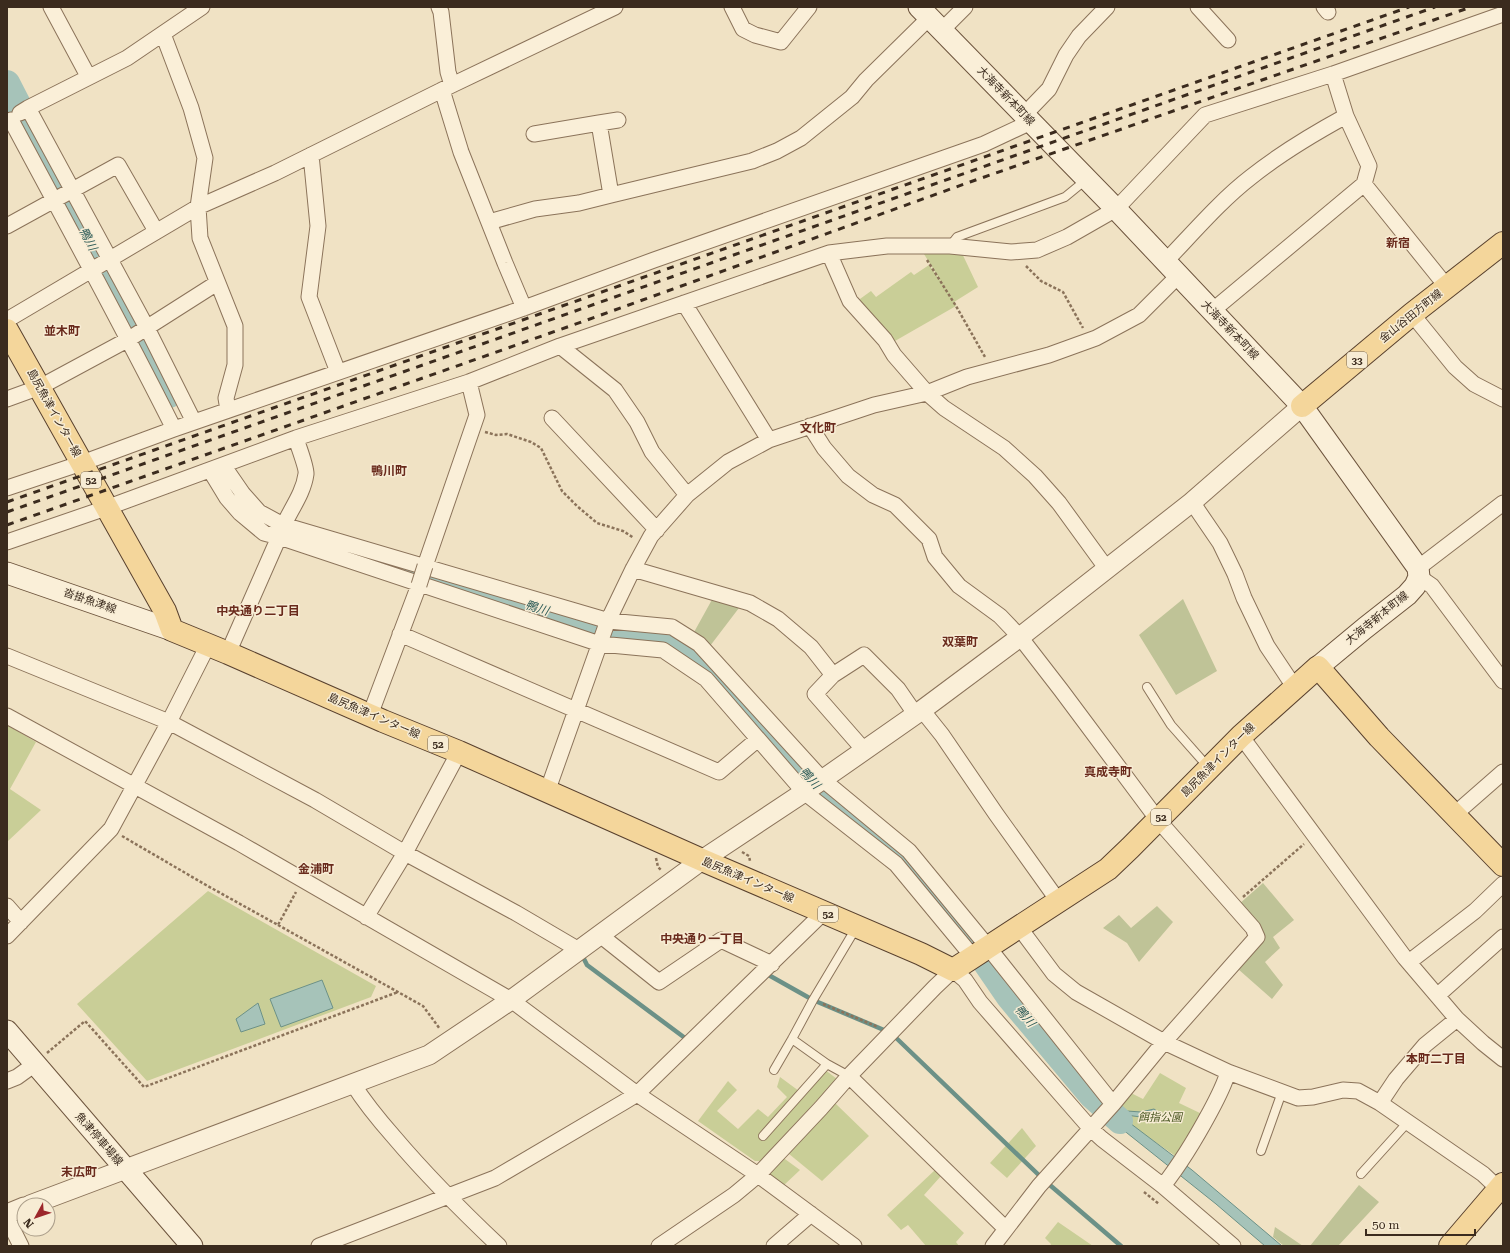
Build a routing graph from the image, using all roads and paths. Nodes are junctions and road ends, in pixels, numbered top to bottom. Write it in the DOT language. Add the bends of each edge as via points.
graph roads {
  1 [pos="51,7"];
  2 [pos="202,7"];
  3 [pos="439,7"];
  4 [pos="615,7"];
  5 [pos="732,7"];
  6 [pos="809,7"];
  7 [pos="965,7"];
  8 [pos="1107,7"];
  9 [pos="1198,7"];
  10 [pos="1503,14"];
  11 [pos="930,18"];
  12 [pos="163,34"];
  13 [pos="1228,40"];
  14 [pos="1334,74"];
  15 [pos="88,76"];
  16 [pos="447,88"];
  17 [pos="28,108"];
  18 [pos="1346,116"];
  19 [pos="1027,118"];
  20 [pos="618,120"];
  21 [pos="9,122"];
  22 [pos="599,123"];
  23 [pos="534,134"];
  24 [pos="311,155"];
  25 [pos="1087,179"];
  26 [pos="1364,184"];
  27 [pos="72,190"];
  28 [pos="611,195"];
  29 [pos="54,200"];
  30 [pos="198,207"];
  31 [pos="1116,209"];
  32 [pos="489,222"];
  33 [pos="7,226"];
  34 [pos="156,231"];
  35 [pos="1503,243"];
  36 [pos="919,246"];
  37 [pos="950,246"];
  38 [pos="1011,252"];
  39 [pos="829,253"];
  40 [pos="110,260"];
  41 [pos="1172,269"];
  42 [pos="91,271"];
  43 [pos="217,283"];
  44 [pos="1447,287"];
  45 [pos="684,303"];
  46 [pos="524,308"];
  47 [pos="1212,311"];
  48 [pos="1412,314"];
  49 [pos="7,320"];
  50 [pos="7,330"];
  51 [pos="138,333"];
  52 [pos="1090,340"];
  53 [pos="560,346"];
  54 [pos="992,370"];
  55 [pos="338,372"];
  56 [pos="469,382"];
  57 [pos="40,387"];
  58 [pos="928,393"];
  59 [pos="7,398"];
  60 [pos="1503,399"];
  61 [pos="1302,406"];
  62 [pos="228,410"];
  63 [pos="552,418"];
  64 [pos="194,422"];
  65 [pos="810,426"];
  66 [pos="473,428"];
  67 [pos="174,429"];
  68 [pos="296,438"];
  69 [pos="769,440"];
  70 [pos="82,463"];
  71 [pos="216,468"];
  72 [pos="7,488"];
  73 [pos="687,495"];
  74 [pos="1192,502"];
  75 [pos="1503,503"];
  76 [pos="106,508"];
  77 [pos="657,530"];
  78 [pos="281,531"];
  79 [pos="7,542"];
  80 [pos="645,546"];
  81 [pos="633,569"];
  82 [pos="1107,569"];
  83 [pos="1418,572"];
  84 [pos="7,573"];
  85 [pos="608,622"];
  86 [pos="172,630"];
  87 [pos="400,634"];
  88 [pos="1020,637"];
  89 [pos="601,642"];
  90 [pos="208,645"];
  91 [pos="228,653"];
  92 [pos="7,656"];
  93 [pos="1318,667"];
  94 [pos="833,675"];
  95 [pos="1503,681"];
  96 [pos="1147,686"];
  97 [pos="1295,688"];
  98 [pos="576,710"];
  99 [pos="919,712"];
  100 [pos="370,715"];
  101 [pos="7,716"];
  102 [pos="169,722"];
  103 [pos="1241,736"];
  104 [pos="758,739"];
  105 [pos="864,750"];
  106 [pos="459,752"];
  107 [pos="1209,768"];
  108 [pos="1503,772"];
  109 [pos="134,784"];
  110 [pos="812,786"];
  111 [pos="547,792"];
  112 [pos="1454,814"];
  113 [pos="1158,820"];
  114 [pos="111,829"];
  115 [pos="1315,835"];
  116 [pos="405,853"];
  117 [pos="656,856"];
  118 [pos="702,860"];
  119 [pos="1503,865"];
  120 [pos="675,880"];
  121 [pos="302,881"];
  122 [pos="1503,884"];
  123 [pos="1059,902"];
  124 [pos="7,906"];
  125 [pos="1234,906"];
  126 [pos="824,912"];
  127 [pos="366,917"];
  128 [pos="21,922"];
  129 [pos="278,924"];
  130 [pos="857,927"];
  131 [pos="1019,927"];
  132 [pos="600,935"];
  133 [pos="7,936"];
  134 [pos="1503,938"];
  135 [pos="578,950"];
  136 [pos="980,952"];
  137 [pos="1409,962"];
  138 [pos="772,964"];
  139 [pos="953,970"];
  140 [pos="398,992"];
  141 [pos="1438,996"];
  142 [pos="511,1000"];
  143 [pos="812,1000"];
  144 [pos="1457,1019"];
  145 [pos="7,1031"];
  146 [pos="891,1033"];
  147 [pos="792,1039"];
  148 [pos="450,1042"];
  149 [pos="1164,1042"];
  150 [pos="1503,1058"];
  151 [pos="35,1064"];
  152 [pos="827,1064"];
  153 [pos="774,1070"];
  154 [pos="1228,1072"];
  155 [pos="849,1076"];
  156 [pos="7,1081"];
  157 [pos="353,1084"];
  158 [pos="1282,1092"];
  159 [pos="637,1094"];
  160 [pos="1380,1102"];
  161 [pos="1113,1104"];
  162 [pos="1408,1122"];
  163 [pos="1090,1129"];
  164 [pos="762,1136"];
  165 [pos="1261,1151"];
  166 [pos="126,1169"];
  167 [pos="1361,1174"];
  168 [pos="758,1175"];
  169 [pos="1163,1186"];
  170 [pos="1501,1189"];
  171 [pos="1142,1190"];
  172 [pos="447,1195"];
  173 [pos="51,1197"];
  174 [pos="1160,1205"];
  175 [pos="811,1214"];
  176 [pos="7,1218"];
  177 [pos="1006,1229"];
  178 [pos="21,1246"];
  179 [pos="192,1246"];
  180 [pos="319,1246"];
  181 [pos="499,1246"];
  182 [pos="659,1246"];
  183 [pos="774,1246"];
  184 [pos="854,1246"];
  185 [pos="993,1246"];
  186 [pos="1233,1246"];
  187 [pos="1450,1246"];
  1 -- 15 [label="street"];
  2 -- 12 [label="street"];
  3 -- 16 [label="street" via="448,72"];
  4 -- 16 [label="street"];
  5 -- 6 [label="street" via="743,29 755,36 781,42"];
  7 -- 11 [label="street"];
  8 -- 19 [label="street" via="1078,36 1049,89"];
  9 -- 13 [label="street"];
  10 -- 14 [label="street"];
  11 -- 19 [label="main road, 大海寺新本町線"];
  11 -- 28 [label="street" via="852,97 801,138 752,161"];
  12 -- 15 [label="street" via="127,58"];
  12 -- 30 [label="street" via="191,108 205,158"];
  14 -- 18 [label="street"];
  14 -- 31 [label="street" via="1205,115"];
  15 -- 17 [label="street"];
  16 -- 24 [label="street"];
  16 -- 32 [label="street" via="461,152"];
  17 -- 21 [label="street"];
  17 -- 27 [label="street"];
  18 -- 26 [label="street" via="1369,166"];
  18 -- 41 [label="street" via="1291,148 1251,177 1221,205"];
  19 -- 25 [label="main road, 大海寺新本町線"];
  19 -- 46 [label="street" via="984,144"];
  20 -- 22 [label="street"];
  21 -- 29 [label="street"];
  22 -- 23 [label="street"];
  22 -- 28 [label="street"];
  24 -- 30 [label="street"];
  24 -- 55 [label="street" via="318,226 309,296"];
  25 -- 31 [label="main road, 大海寺新本町線"];
  25 -- 37 [label="lane" via="1065,197 956,237"];
  26 -- 44 [label="street"];
  26 -- 47 [label="street"];
  27 -- 29 [label="street"];
  27 -- 34 [label="street" via="118,165"];
  27 -- 40 [label="street"];
  28 -- 32 [label="street" via="579,203 535,209"];
  29 -- 33 [label="street"];
  29 -- 42 [label="street"];
  30 -- 34 [label="street"];
  30 -- 43 [label="street" via="200,238"];
  31 -- 38 [label="street" via="1068,237 1036,250"];
  31 -- 41 [label="main road, 大海寺新本町線"];
  32 -- 46 [label="street"];
  34 -- 40 [label="street"];
  35 -- 44 [label="main road, 金山谷田方町線 / 33"];
  36 -- 37 [label="street"];
  36 -- 39 [label="street" via="887,246"];
  36 -- 54 [label="path"];
  37 -- 38 [label="street"];
  38 -- 52 [label="path" via="1041,281 1063,292"];
  39 -- 45 [label="street"];
  39 -- 58 [label="street" via="850,301"];
  40 -- 42 [label="street"];
  40 -- 51 [label="street"];
  41 -- 47 [label="main road, 大海寺新本町線"];
  41 -- 52 [label="street" via="1139,315"];
  42 -- 49 [label="street"];
  42 -- 51 [label="street"];
  43 -- 51 [label="street"];
  43 -- 62 [label="street" via="235,326 236,365 226,398"];
  44 -- 48 [label="main road, 金山谷田方町線 / 33"];
  45 -- 53 [label="street"];
  45 -- 69 [label="street"];
  46 -- 55 [label="street"];
  47 -- 61 [label="main road, 大海寺新本町線"];
  48 -- 60 [label="street" via="1455,367 1474,384"];
  48 -- 61 [label="main road, 金山谷田方町線 / 33"];
  50 -- 57 [label="main road, 島尻魚津インター線 / 52"];
  51 -- 57 [label="street"];
  51 -- 64 [label="street"];
  51 -- 67 [label="street"];
  52 -- 54 [label="street" via="1049,355"];
  53 -- 56 [label="street"];
  53 -- 73 [label="street" via="615,390 638,422 652,452"];
  54 -- 58 [label="street"];
  55 -- 62 [label="street"];
  56 -- 66 [label="street" via="478,415"];
  56 -- 68 [label="street"];
  57 -- 59 [label="street"];
  57 -- 70 [label="main road, 島尻魚津インター線 / 52"];
  58 -- 65 [label="street" via="874,405"];
  58 -- 82 [label="street" via="944,408 1004,448 1035,476 1059,503"];
  61 -- 74 [label="street"];
  61 -- 83 [label="main road, 大海寺新本町線"];
  62 -- 64 [label="street"];
  63 -- 77 [label="street"];
  64 -- 67 [label="street"];
  65 -- 69 [label="street"];
  65 -- 88 [label="street" via="824,448 848,476 873,494 895,505 928,539 935,557 959,586 1000,616"];
  66 -- 80 [label="path" via="496,436 507,434 541,448 562,491 576,506 597,523 623,531"];
  66 -- 87 [label="street, bridge"];
  67 -- 70 [label="street"];
  68 -- 71 [label="street"];
  68 -- 78 [label="street" via="306,473 301,491"];
  69 -- 73 [label="street" via="728,462"];
  70 -- 72 [label="street"];
  70 -- 76 [label="main road, 島尻魚津インター線 / 52"];
  71 -- 76 [label="street"];
  71 -- 78 [label="street" via="227,498 240,513 264,533"];
  73 -- 77 [label="street"];
  74 -- 82 [label="street"];
  74 -- 97 [label="street" via="1220,544 1267,646"];
  75 -- 83 [label="street"];
  76 -- 79 [label="street"];
  76 -- 86 [label="main road, 島尻魚津インター線 / 52" via="165,611"];
  77 -- 80 [label="street"];
  78 -- 85 [label="street"];
  78 -- 89 [label="street"];
  78 -- 91 [label="street"];
  80 -- 81 [label="street"];
  81 -- 85 [label="street"];
  81 -- 94 [label="street" via="750,603 778,619 811,647"];
  82 -- 88 [label="street"];
  83 -- 93 [label="main road, 大海寺新本町線" via="1415,586 1408,595"];
  83 -- 95 [label="street" via="1432,586"];
  84 -- 86 [label="main road, 沓掛魚津線"];
  85 -- 89 [label="street"];
  85 -- 110 [label="street" via="672,627 699,644"];
  86 -- 90 [label="main road, 島尻魚津インター線 / 52"];
  87 -- 98 [label="street"];
  87 -- 100 [label="street"];
  88 -- 99 [label="street"];
  88 -- 113 [label="street"];
  89 -- 98 [label="street"];
  89 -- 104 [label="street" via="663,650 706,679"];
  90 -- 91 [label="main road, 島尻魚津インター線 / 52"];
  90 -- 102 [label="street"];
  91 -- 100 [label="main road, 島尻魚津インター線 / 52"];
  92 -- 102 [label="street"];
  93 -- 97 [label="main road, 島尻魚津インター線 / 52"];
  93 -- 112 [label="main road" via="1379,737"];
  94 -- 99 [label="street" via="864,655"];
  94 -- 105 [label="street" via="815,694"];
  96 -- 107 [label="lane" via="1171,725"];
  97 -- 103 [label="main road, 島尻魚津インター線 / 52"];
  98 -- 104 [label="street" via="720,772"];
  98 -- 111 [label="street"];
  99 -- 105 [label="street"];
  99 -- 123 [label="street" via="942,735"];
  100 -- 106 [label="main road, 島尻魚津インター線 / 52"];
  101 -- 109 [label="street"];
  102 -- 109 [label="street"];
  102 -- 116 [label="street" via="315,800"];
  103 -- 107 [label="main road, 島尻魚津インター線 / 52"];
  103 -- 115 [label="street"];
  104 -- 110 [label="street"];
  105 -- 110 [label="street"];
  106 -- 111 [label="main road, 島尻魚津インター線 / 52"];
  106 -- 116 [label="street"];
  107 -- 113 [label="main road, 島尻魚津インター線 / 52"];
  108 -- 112 [label="street"];
  109 -- 114 [label="street"];
  109 -- 121 [label="street"];
  110 -- 118 [label="street"];
  110 -- 136 [label="street" via="896,864"];
  110 -- 136 [label="street" via="909,851"];
  111 -- 118 [label="main road, 島尻魚津インター線 / 52"];
  112 -- 119 [label="main road"];
  113 -- 123 [label="main road, 島尻魚津インター線 / 52" via="1108,869"];
  113 -- 125 [label="street"];
  114 -- 128 [label="street"];
  114 -- 129 [label="path"];
  115 -- 125 [label="path"];
  115 -- 137 [label="street"];
  116 -- 127 [label="street"];
  116 -- 135 [label="street"];
  117 -- 120 [label="path" via="658,867"];
  118 -- 120 [label="street"];
  118 -- 126 [label="main road, 島尻魚津インター線 / 52"];
  120 -- 132 [label="street"];
  121 -- 127 [label="street"];
  121 -- 129 [label="path"];
  122 -- 137 [label="street" via="1475,911"];
  123 -- 131 [label="main road, 島尻魚津インター線 / 52"];
  124 -- 128 [label="street"];
  125 -- 149 [label="street" via="1257,937"];
  126 -- 130 [label="main road, 島尻魚津インター線 / 52"];
  126 -- 138 [label="street"];
  127 -- 142 [label="street"];
  128 -- 133 [label="street"];
  129 -- 140 [label="path"];
  130 -- 139 [label="main road, 島尻魚津インター線 / 52"];
  130 -- 143 [label="lane"];
  131 -- 136 [label="main road, 島尻魚津インター線 / 52"];
  131 -- 149 [label="street" via="1054,974 1076,992"];
  132 -- 135 [label="street"];
  132 -- 138 [label="street" via="659,982 721,940"];
  134 -- 141 [label="street"];
  135 -- 142 [label="street"];
  136 -- 139 [label="main road, 島尻魚津インター線 / 52"];
  136 -- 161 [label="street"];
  137 -- 141 [label="street"];
  138 -- 159 [label="street"];
  139 -- 146 [label="street"];
  139 -- 163 [label="street" via="966,980 980,1002"];
  140 -- 148 [label="path" via="423,1006"];
  140 -- 151 [label="path" via="144,1087 85,1021"];
  141 -- 144 [label="street"];
  142 -- 148 [label="street"];
  142 -- 159 [label="street"];
  143 -- 146 [label="path"];
  143 -- 147 [label="lane"];
  144 -- 150 [label="street"];
  144 -- 160 [label="street" via="1425,1045"];
  145 -- 151 [label="main road, 魚津停車場線"];
  146 -- 155 [label="street"];
  147 -- 152 [label="lane"];
  147 -- 153 [label="lane"];
  148 -- 157 [label="street" via="429,1055"];
  149 -- 154 [label="street"];
  149 -- 161 [label="street"];
  151 -- 156 [label="street"];
  151 -- 166 [label="main road, 魚津停車場線"];
  152 -- 155 [label="lane"];
  152 -- 164 [label="lane"];
  154 -- 158 [label="street"];
  154 -- 169 [label="street" via="1224,1085 1196,1138"];
  155 -- 168 [label="street"];
  155 -- 177 [label="street"];
  157 -- 166 [label="street"];
  157 -- 172 [label="street" via="364,1102"];
  158 -- 160 [label="street" via="1298,1098 1343,1090 1358,1091"];
  158 -- 165 [label="lane"];
  159 -- 168 [label="street"];
  159 -- 172 [label="street" via="495,1178"];
  160 -- 162 [label="street"];
  161 -- 163 [label="street"];
  162 -- 167 [label="lane"];
  162 -- 170 [label="street"];
  163 -- 169 [label="street"];
  163 -- 177 [label="street" via="1039,1186"];
  166 -- 173 [label="street"];
  166 -- 179 [label="main road, 魚津停車場線"];
  168 -- 175 [label="street"];
  168 -- 182 [label="street" via="734,1195"];
  169 -- 186 [label="street"];
  170 -- 187 [label="main road"];
  171 -- 174 [label="path"];
  172 -- 180 [label="street"];
  172 -- 181 [label="street"];
  175 -- 183 [label="street"];
  175 -- 184 [label="street"];
  176 -- 178 [label="street"];
  177 -- 185 [label="street"];
}
